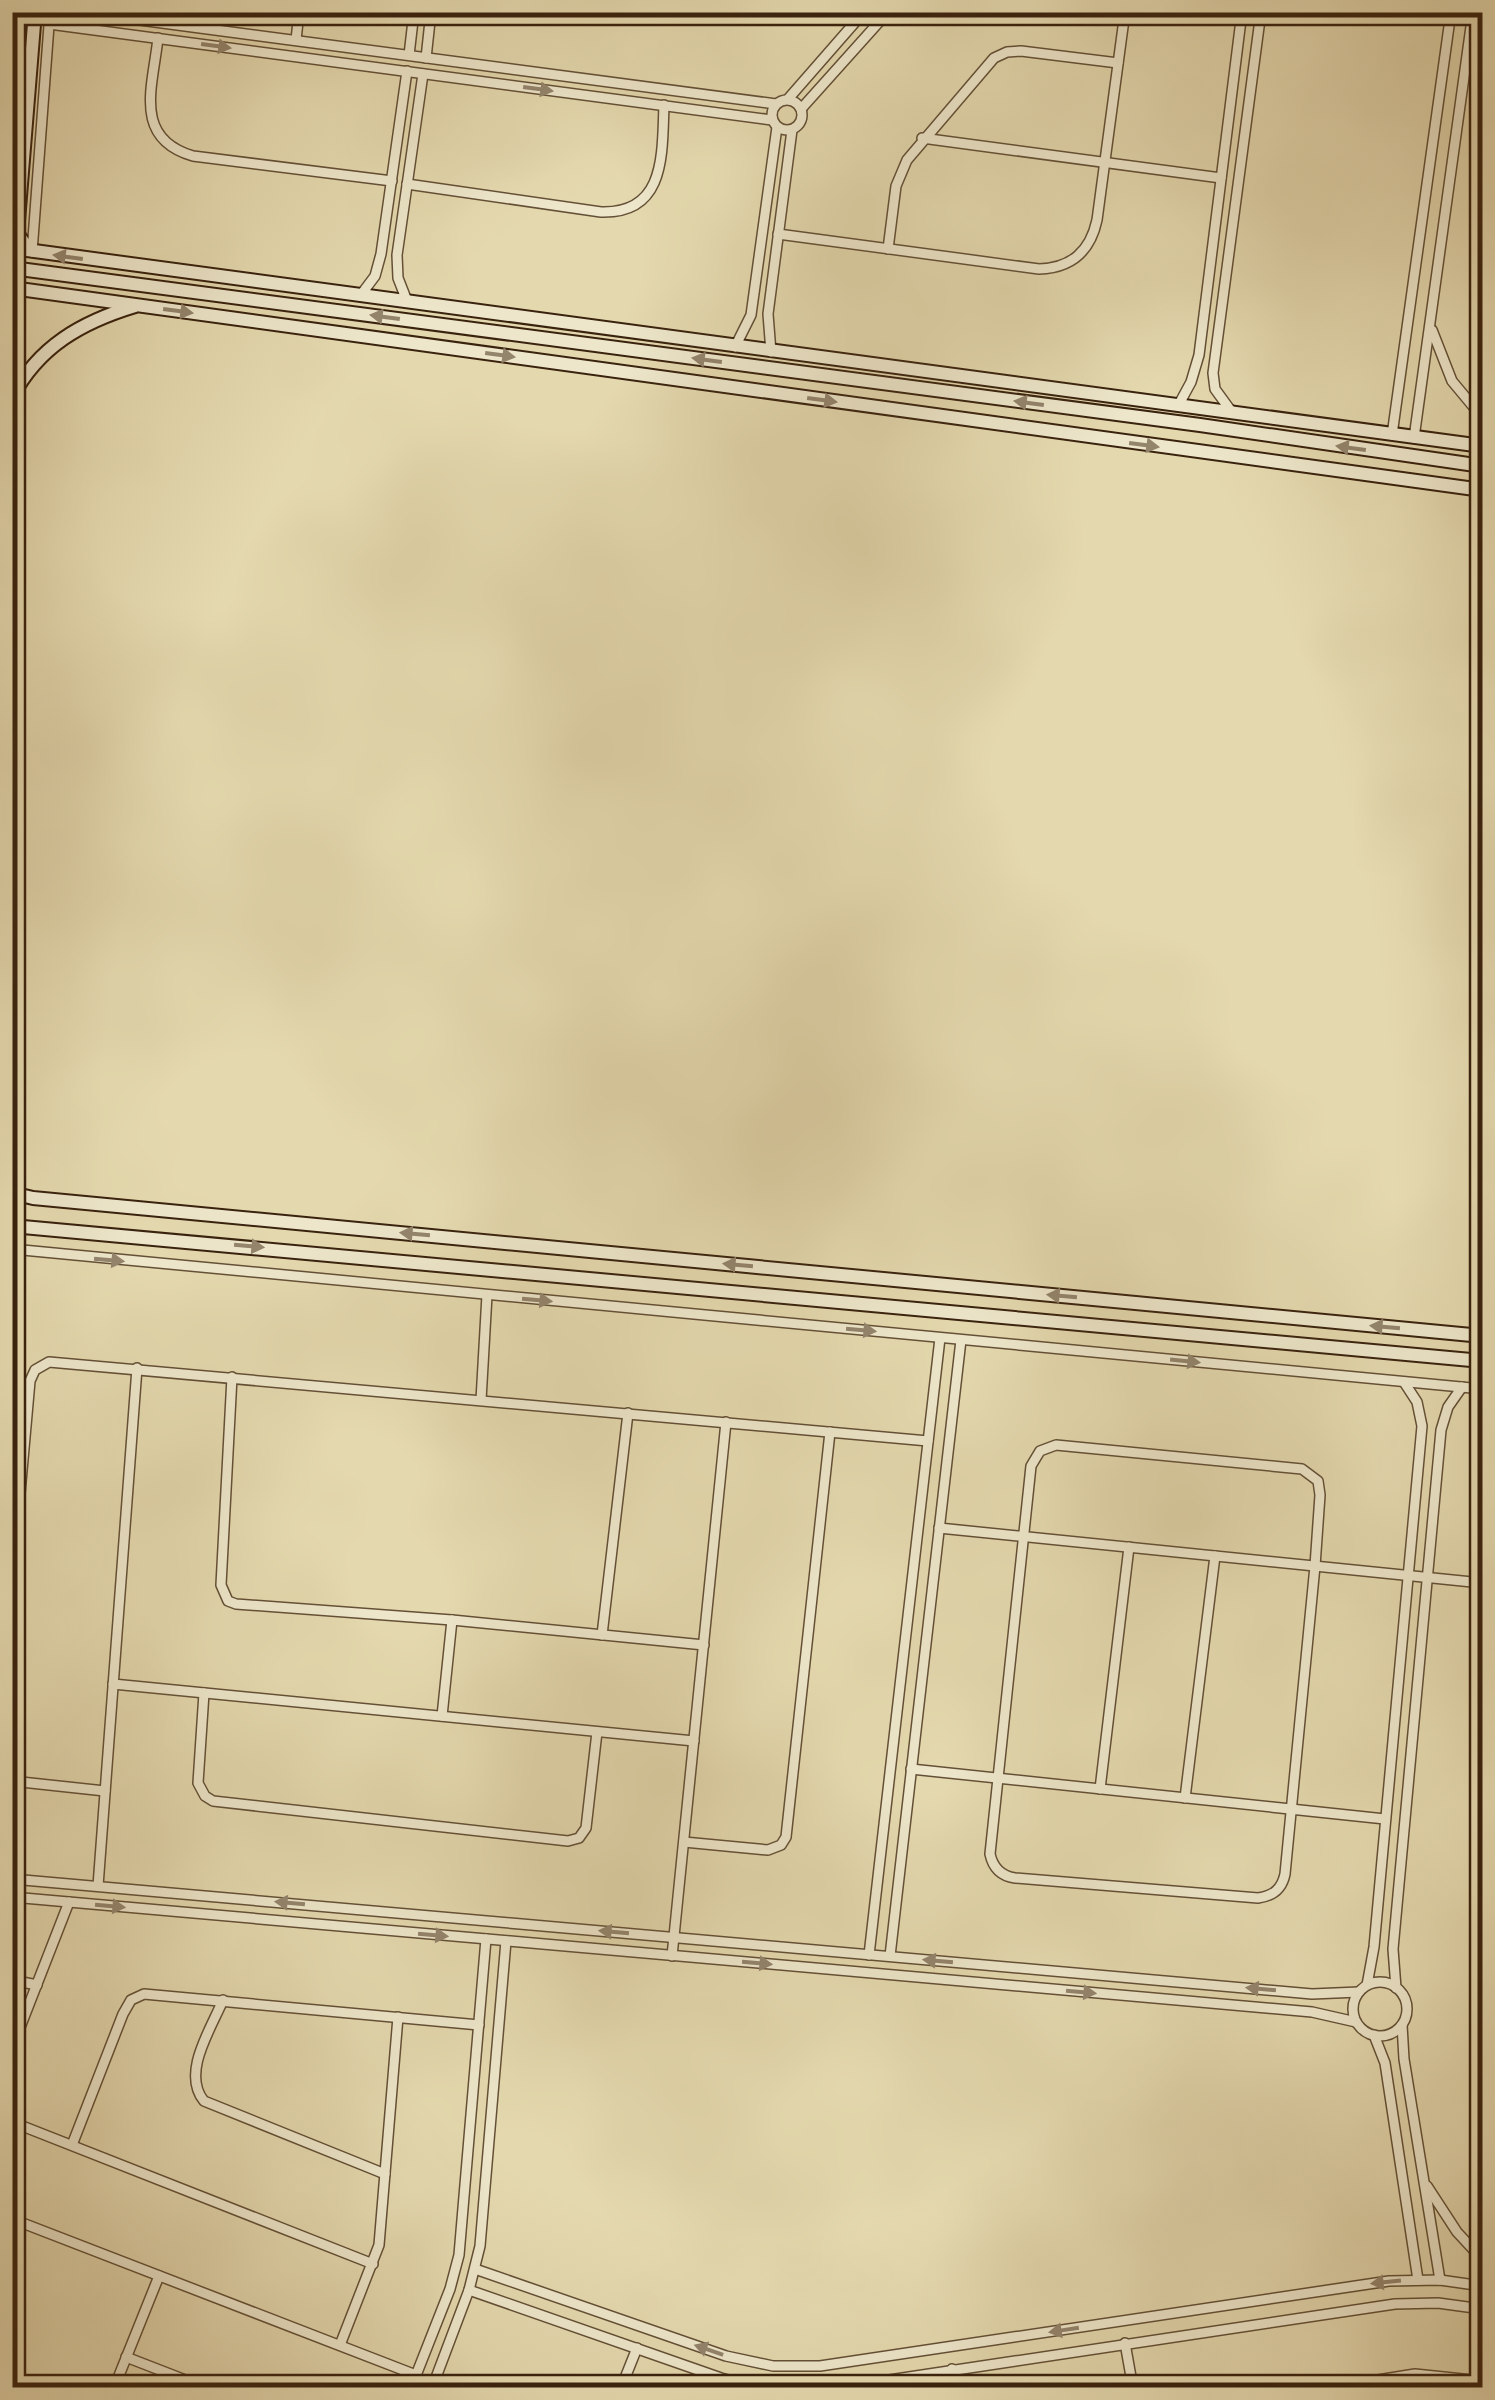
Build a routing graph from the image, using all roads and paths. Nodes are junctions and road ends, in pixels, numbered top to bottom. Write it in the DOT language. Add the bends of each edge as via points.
graph roads {
  1 [pos="18,12"];
  2 [pos="35,12"];
  3 [pos="79,12"];
  4 [pos="299,12"];
  5 [pos="414,12"];
  6 [pos="431,12"];
  7 [pos="864,12"];
  8 [pos="888,12"];
  9 [pos="1125,12"];
  10 [pos="1242,12"];
  11 [pos="1261,12"];
  12 [pos="1451,12"];
  13 [pos="1473,12"];
  14 [pos="157,17"];
  15 [pos="50,18"];
  16 [pos="1471,27"];
  17 [pos="1482,29"];
  18 [pos="158,38"];
  19 [pos="296,40"];
  20 [pos="409,56"];
  21 [pos="426,58"];
  22 [pos="1118,63"];
  23 [pos="408,72"];
  24 [pos="423,74"];
  25 [pos="13,75"];
  26 [pos="788,99"];
  27 [pos="776,104"];
  28 [pos="664,106"];
  29 [pos="802,109"];
  30 [pos="775,124"];
  31 [pos="792,130"];
  32 [pos="922,138"];
  33 [pos="1104,163"];
  34 [pos="1220,178"];
  35 [pos="392,180"];
  36 [pos="408,184"];
  37 [pos="16,199"];
  38 [pos="778,234"];
  39 [pos="12,248"];
  40 [pos="888,249"];
  41 [pos="32,252"];
  42 [pos="382,254"];
  43 [pos="398,256"];
  44 [pos="12,268"];
  45 [pos="30,270"];
  46 [pos="12,288"];
  47 [pos="360,296"];
  48 [pos="409,303"];
  49 [pos="138,305"];
  50 [pos="1430,326"];
  51 [pos="735,347"];
  52 [pos="772,352"];
  53 [pos="1400,372"];
  54 [pos="1422,376"];
  55 [pos="12,397"];
  56 [pos="1178,406"];
  57 [pos="1202,409"];
  58 [pos="1233,413"];
  59 [pos="1482,417"];
  60 [pos="1200,426"];
  61 [pos="1392,435"];
  62 [pos="1414,438"];
  63 [pos="1482,446"];
  64 [pos="1412,457"];
  65 [pos="1482,466"];
  66 [pos="1482,490"];
  67 [pos="12,1193"];
  68 [pos="12,1226"];
  69 [pos="12,1249"];
  70 [pos="487,1295"];
  71 [pos="1482,1336"];
  72 [pos="940,1338"];
  73 [pos="961,1340"];
  74 [pos="1482,1361"];
  75 [pos="136,1368"];
  76 [pos="232,1377"];
  77 [pos="1404,1382"];
  78 [pos="1462,1387"];
  79 [pos="1482,1389"];
  80 [pos="481,1400"];
  81 [pos="628,1414"];
  82 [pos="726,1422"];
  83 [pos="830,1432"];
  84 [pos="928,1441"];
  85 [pos="939,1528"];
  86 [pos="1025,1537"];
  87 [pos="1129,1547"];
  88 [pos="1215,1556"];
  89 [pos="1315,1566"];
  90 [pos="1408,1575"];
  91 [pos="1428,1577"];
  92 [pos="12,1583"];
  93 [pos="1482,1583"];
  94 [pos="452,1620"];
  95 [pos="602,1635"];
  96 [pos="704,1645"];
  97 [pos="113,1684"];
  98 [pos="204,1693"];
  99 [pos="442,1716"];
  100 [pos="598,1732"];
  101 [pos="694,1741"];
  102 [pos="911,1768"];
  103 [pos="998,1778"];
  104 [pos="12,1781"];
  105 [pos="1100,1788"];
  106 [pos="105,1791"];
  107 [pos="1185,1798"];
  108 [pos="1291,1809"];
  109 [pos="1385,1819"];
  110 [pos="684,1842"];
  111 [pos="12,1879"];
  112 [pos="98,1886"];
  113 [pos="12,1897"];
  114 [pos="70,1902"];
  115 [pos="674,1937"];
  116 [pos="486,1939"];
  117 [pos="506,1941"];
  118 [pos="870,1954"];
  119 [pos="672,1956"];
  120 [pos="890,1956"];
  121 [pos="12,1980"];
  122 [pos="37,1984"];
  123 [pos="1396,1988"];
  124 [pos="1363,1989"];
  125 [pos="223,2000"];
  126 [pos="398,2017"];
  127 [pos="1356,2022"];
  128 [pos="479,2024"];
  129 [pos="1402,2025"];
  130 [pos="1374,2035"];
  131 [pos="12,2048"];
  132 [pos="12,2122"];
  133 [pos="72,2145"];
  134 [pos="385,2174"];
  135 [pos="1424,2181"];
  136 [pos="12,2220"];
  137 [pos="1482,2259"];
  138 [pos="373,2264"];
  139 [pos="476,2269"];
  140 [pos="159,2276"];
  141 [pos="1418,2280"];
  142 [pos="1440,2280"];
  143 [pos="1482,2286"];
  144 [pos="469,2290"];
  145 [pos="1482,2309"];
  146 [pos="1126,2342"];
  147 [pos="340,2346"];
  148 [pos="637,2348"];
  149 [pos="126,2357"];
  150 [pos="952,2370"];
  151 [pos="416,2374"];
  152 [pos="1482,2381"];
  153 [pos="114,2388"];
  154 [pos="206,2388"];
  155 [pos="411,2388"];
  156 [pos="432,2388"];
  157 [pos="621,2388"];
  158 [pos="759,2388"];
  159 [pos="836,2388"];
  160 [pos="955,2388"];
  161 [pos="1133,2388"];
  162 [pos="1328,2388"];
  1 -- 25 [label="street"];
  2 -- 37 [label="street"];
  3 -- 14 [label="street"];
  4 -- 19 [label="street"];
  5 -- 20 [label="street"];
  6 -- 21 [label="street"];
  7 -- 26 [label="street"];
  8 -- 29 [label="street"];
  9 -- 22 [label="street"];
  10 -- 34 [label="street"];
  11 -- 58 [label="street" via="1213,373"];
  12 -- 53 [label="street"];
  13 -- 16 [label="street"];
  14 -- 19 [label="street"];
  15 -- 18 [label="street"];
  15 -- 41 [label="street"];
  16 -- 17 [label="street"];
  16 -- 50 [label="street"];
  18 -- 23 [label="street, one-way"];
  18 -- 35 [label="street" via="150,118 174,150"];
  19 -- 20 [label="street"];
  20 -- 21 [label="street"];
  21 -- 27 [label="street"];
  22 -- 32 [label="street" via="1006,52"];
  22 -- 33 [label="street"];
  23 -- 24 [label="street"];
  23 -- 35 [label="street"];
  24 -- 28 [label="street, one-way"];
  24 -- 36 [label="street"];
  26 -- 27 [label="street"];
  26 -- 29 [label="street"];
  27 -- 30 [label="street"];
  28 -- 30 [label="street"];
  28 -- 36 [label="street" via="658,174 631,208 600,212"];
  29 -- 31 [label="street"];
  30 -- 31 [label="street"];
  30 -- 51 [label="street" via="751,315"];
  31 -- 38 [label="street"];
  32 -- 33 [label="street"];
  32 -- 40 [label="street" via="896,186"];
  33 -- 34 [label="street"];
  33 -- 40 [label="street" via="1093,237 1071,262 1056,268"];
  34 -- 56 [label="street" via="1199,356"];
  35 -- 42 [label="street"];
  36 -- 43 [label="street"];
  37 -- 41 [label="street" via="16,232"];
  38 -- 40 [label="street"];
  38 -- 52 [label="street" via="767,326"];
  39 -- 41 [label="street"];
  41 -- 45 [label="street"];
  47 -- 41 [label="street, one-way"];
  42 -- 43 [label="street"];
  42 -- 47 [label="street"];
  43 -- 48 [label="street" via="398,278"];
  44 -- 45 [label="street"];
  60 -- 45 [label="street, one-way"];
  46 -- 49 [label="street"];
  47 -- 48 [label="street"];
  48 -- 51 [label="street"];
  49 -- 55 [label="street" via="66,335"];
  49 -- 66 [label="street, one-way"];
  50 -- 54 [label="street"];
  50 -- 59 [label="street" via="1452,381"];
  51 -- 52 [label="street"];
  52 -- 56 [label="street"];
  53 -- 54 [label="street"];
  53 -- 61 [label="street"];
  54 -- 62 [label="street"];
  56 -- 57 [label="street"];
  57 -- 58 [label="street"];
  57 -- 60 [label="street"];
  58 -- 61 [label="street"];
  64 -- 60 [label="street, one-way"];
  61 -- 62 [label="street"];
  62 -- 63 [label="street"];
  62 -- 64 [label="street"];
  64 -- 65 [label="street"];
  71 -- 67 [label="street, one-way"];
  68 -- 74 [label="street, one-way"];
  69 -- 70 [label="street, one-way"];
  70 -- 72 [label="street, one-way"];
  70 -- 80 [label="street"];
  72 -- 73 [label="street"];
  72 -- 84 [label="street"];
  73 -- 77 [label="street, one-way"];
  73 -- 85 [label="street"];
  75 -- 76 [label="street"];
  75 -- 92 [label="street" via="49,1362 32,1375"];
  75 -- 97 [label="street"];
  76 -- 80 [label="street"];
  76 -- 94 [label="street" via="225,1598"];
  77 -- 78 [label="street"];
  77 -- 90 [label="street" via="1422,1426"];
  78 -- 79 [label="street"];
  78 -- 91 [label="street" via="1441,1430"];
  80 -- 81 [label="street"];
  81 -- 82 [label="street"];
  81 -- 95 [label="street"];
  82 -- 83 [label="street"];
  82 -- 96 [label="street"];
  83 -- 84 [label="street"];
  83 -- 110 [label="street" via="786,1838 768,1850"];
  84 -- 118 [label="street"];
  85 -- 86 [label="street"];
  85 -- 102 [label="street"];
  86 -- 87 [label="street"];
  86 -- 89 [label="street" via="1031,1466 1050,1446 1289,1467 1308,1471 1320,1488"];
  86 -- 103 [label="street"];
  87 -- 88 [label="street"];
  87 -- 105 [label="street"];
  88 -- 89 [label="street"];
  88 -- 107 [label="street"];
  89 -- 90 [label="street"];
  89 -- 108 [label="street"];
  90 -- 91 [label="street"];
  90 -- 109 [label="street"];
  91 -- 93 [label="street"];
  91 -- 123 [label="street" via="1393,1949"];
  94 -- 95 [label="street"];
  94 -- 99 [label="street"];
  95 -- 96 [label="street"];
  96 -- 101 [label="street"];
  97 -- 98 [label="street"];
  97 -- 106 [label="street"];
  98 -- 99 [label="street"];
  98 -- 100 [label="street" via="198,1783 209,1799 568,1841 586,1828"];
  99 -- 100 [label="street"];
  100 -- 101 [label="street"];
  101 -- 110 [label="street"];
  102 -- 103 [label="street"];
  102 -- 120 [label="street"];
  103 -- 105 [label="street"];
  103 -- 108 [label="street" via="990,1854 998,1870 1015,1878 1265,1897 1284,1880"];
  104 -- 106 [label="street"];
  105 -- 107 [label="street"];
  106 -- 112 [label="street"];
  107 -- 108 [label="street"];
  108 -- 109 [label="street"];
  109 -- 124 [label="street" via="1373,1957"];
  110 -- 115 [label="street"];
  111 -- 112 [label="street"];
  115 -- 112 [label="street, one-way"];
  113 -- 114 [label="street"];
  114 -- 116 [label="street, one-way"];
  114 -- 122 [label="street"];
  115 -- 118 [label="street"];
  115 -- 119 [label="street"];
  116 -- 117 [label="street"];
  116 -- 128 [label="street"];
  117 -- 119 [label="street"];
  117 -- 139 [label="street"];
  118 -- 120 [label="street"];
  119 -- 127 [label="street, one-way" via="1312,2012"];
  124 -- 120 [label="street, one-way" via="1312,1994"];
  121 -- 122 [label="street"];
  122 -- 131 [label="street"];
  123 -- 124 [label="street" via="1385,1982"];
  123 -- 129 [label="street" via="1406,2002"];
  124 -- 127 [label="street" via="1353,2004"];
  125 -- 126 [label="street"];
  125 -- 133 [label="street" via="150,1993 131,2000"];
  125 -- 134 [label="street" via="194,2073 200,2096"];
  126 -- 128 [label="street"];
  126 -- 134 [label="street"];
  127 -- 130 [label="street"];
  128 -- 151 [label="street" via="459,2255"];
  129 -- 130 [label="street"];
  129 -- 135 [label="street"];
  130 -- 141 [label="street" via="1383,2056"];
  132 -- 133 [label="street"];
  133 -- 138 [label="street"];
  134 -- 138 [label="street"];
  135 -- 137 [label="street"];
  135 -- 142 [label="street"];
  136 -- 140 [label="street"];
  138 -- 147 [label="street"];
  141 -- 139 [label="street, one-way" via="788,2367 726,2356"];
  139 -- 144 [label="street"];
  140 -- 147 [label="street"];
  140 -- 149 [label="street"];
  141 -- 142 [label="street"];
  142 -- 143 [label="street"];
  144 -- 148 [label="street"];
  144 -- 156 [label="street"];
  145 -- 146 [label="street" via="1395,2304"];
  146 -- 150 [label="street"];
  146 -- 161 [label="street"];
  147 -- 151 [label="street"];
  148 -- 157 [label="street"];
  148 -- 158 [label="street"];
  149 -- 153 [label="street"];
  149 -- 154 [label="street"];
  150 -- 159 [label="street"];
  150 -- 160 [label="street"];
  151 -- 155 [label="street"];
  152 -- 162 [label="street" via="1415,2374"];
}
